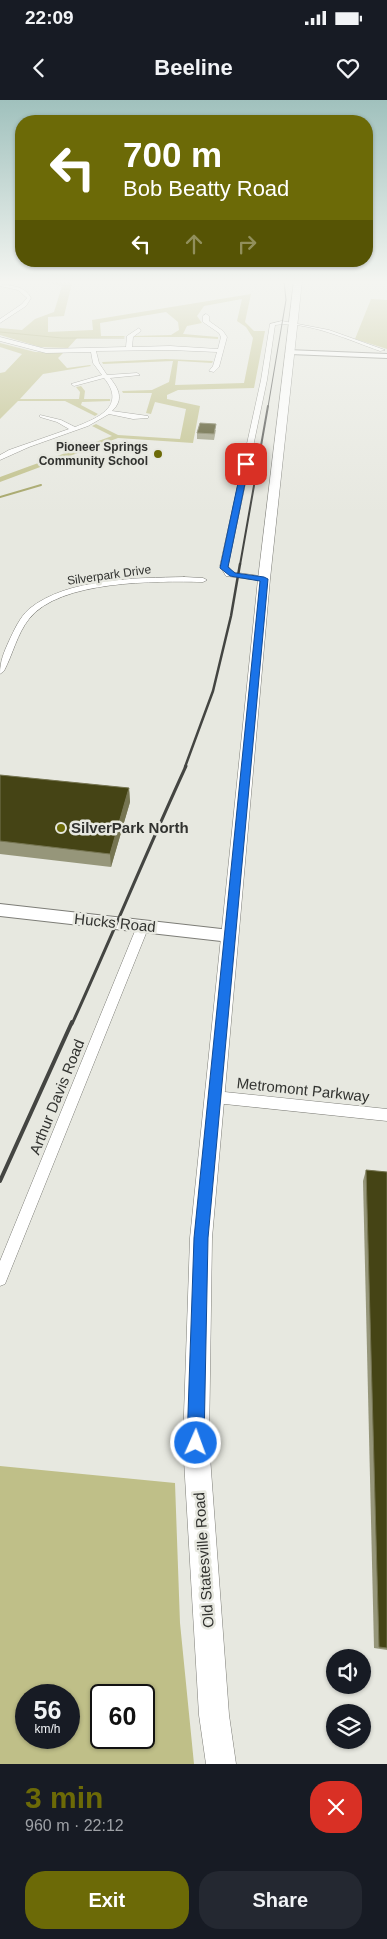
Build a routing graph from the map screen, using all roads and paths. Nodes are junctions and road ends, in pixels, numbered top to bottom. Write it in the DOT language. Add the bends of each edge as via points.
graph roads {
  1 [pos="95,359"];
  2 [pos="218,359"];
  3 [pos="267,359"];
  4 [pos="289,359"];
  5 [pos="212,371"];
  6 [pos="137,375"];
  7 [pos="105,376"];
  8 [pos="74,384"];
  9 [pos="108,412"];
  10 [pos="42,416"];
  11 [pos="146,417"];
  12 [pos="74,429"];
  13 [pos="0,458"];
  14 [pos="264,579"];
  15 [pos="203,580"];
  16 [pos="0,672"];
  17 [pos="0,910"];
  18 [pos="143,926"];
  19 [pos="230,936"];
  20 [pos="215,1097"];
  21 [pos="387,1114"];
  22 [pos="0,1279"];
  23 [pos="221,1764"];
  1 -- 7 [label="street"];
  2 -- 5 [label="street"];
  3 -- 14 [label="street" via="224,566 233,575"];
  4 -- 14 [label="main road, Old Statesville Road"];
  6 -- 7 [label="street"];
  7 -- 8 [label="street"];
  7 -- 9 [label="street" via="117,397"];
  9 -- 11 [label="street"];
  9 -- 12 [label="street"];
  10 -- 12 [label="street"];
  12 -- 13 [label="street" via="13,450"];
  14 -- 19 [label="main road, Old Statesville Road"];
  15 -- 16 [label="street, Silverpark Drive" via="145,580 61,594 31,611"];
  17 -- 18 [label="main road, Hucks Road"];
  18 -- 19 [label="main road, Hucks Road"];
  18 -- 22 [label="street, Arthur Davis Road"];
  19 -- 20 [label="main road, Old Statesville Road"];
  20 -- 21 [label="street, Metromont Parkway"];
  20 -- 23 [label="main road, Old Statesville Road" via="201,1238 196,1443 214,1716"];
}
